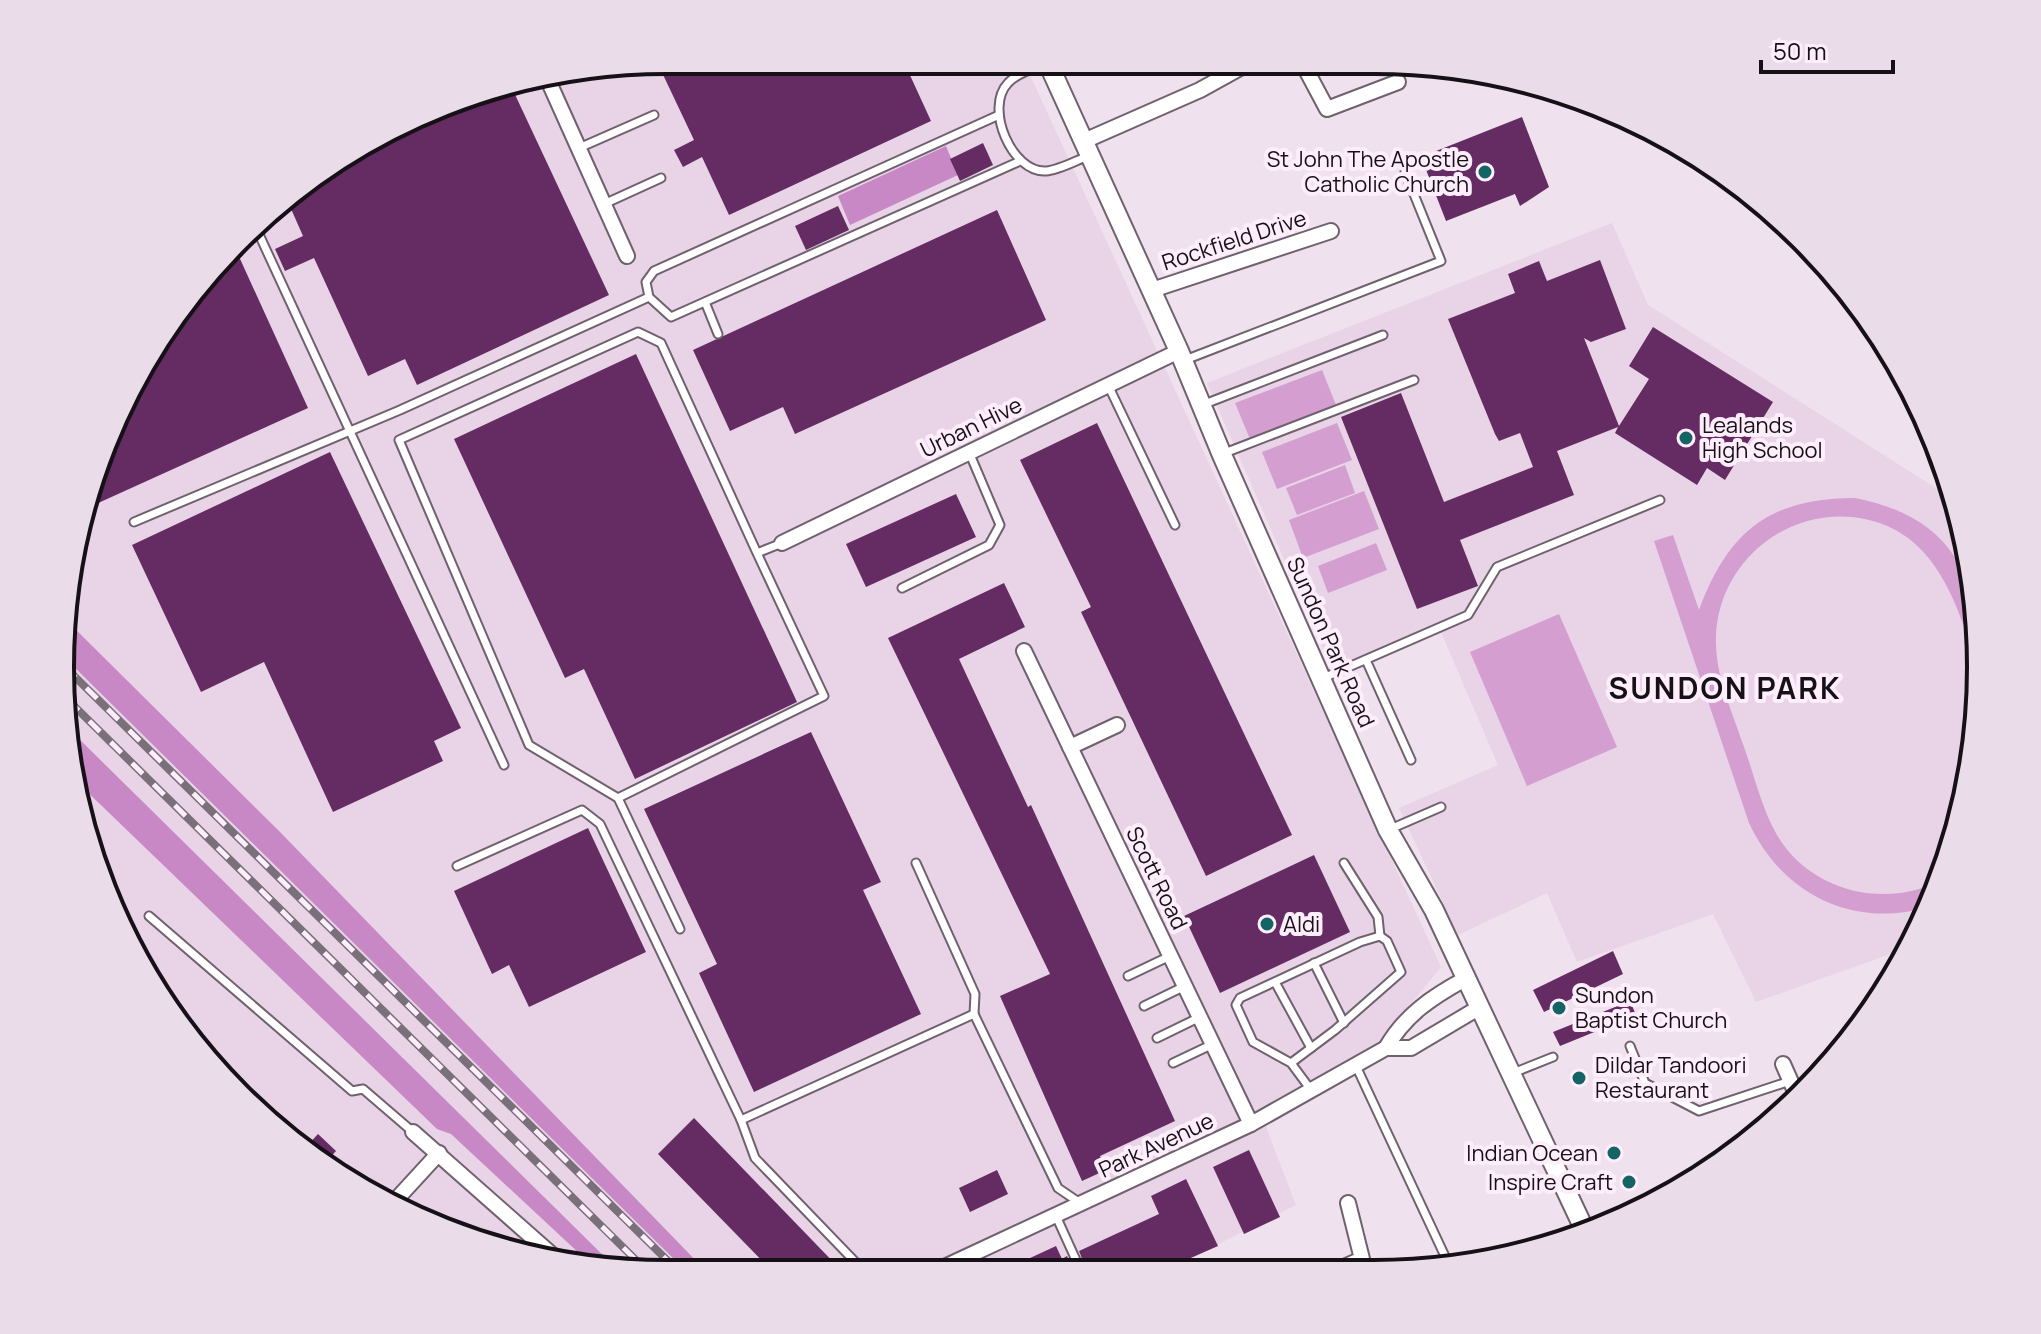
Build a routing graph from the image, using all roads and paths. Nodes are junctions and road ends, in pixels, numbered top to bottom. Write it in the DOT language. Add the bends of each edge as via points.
graph roads {
  1 [pos="1026,74"];
  2 [pos="1053,74"];
  3 [pos="1229,74"];
  4 [pos="1308,74"];
  5 [pos="1398,82"];
  6 [pos="550,85"];
  7 [pos="654,115"];
  8 [pos="999,115"];
  9 [pos="579,148"];
  10 [pos="1087,148"];
  11 [pos="1018,162"];
  12 [pos="1405,172"];
  13 [pos="661,178"];
  14 [pos="604,204"];
  15 [pos="1331,231"];
  16 [pos="260,236"];
  17 [pos="627,256"];
  18 [pos="1152,290"];
  19 [pos="649,297"];
  20 [pos="705,302"];
  21 [pos="718,334"];
  22 [pos="1383,335"];
  23 [pos="1182,356"];
  24 [pos="1414,380"];
  25 [pos="1108,385"];
  26 [pos="1200,405"];
  27 [pos="350,431"];
  28 [pos="969,452"];
  29 [pos="1222,455"];
  30 [pos="1660,500"];
  31 [pos="134,522"];
  32 [pos="1175,525"];
  33 [pos="782,543"];
  34 [pos="757,553"];
  35 [pos="902,588"];
  36 [pos="1024,651"];
  37 [pos="1366,660"];
  38 [pos="1321,679"];
  39 [pos="1117,725"];
  40 [pos="1070,747"];
  41 [pos="1411,760"];
  42 [pos="504,765"];
  43 [pos="618,798"];
  44 [pos="1441,807"];
  45 [pos="1388,830"];
  46 [pos="916,863"];
  47 [pos="1344,863"];
  48 [pos="457,866"];
  49 [pos="149,916"];
  50 [pos="680,929"];
  51 [pos="1380,936"];
  52 [pos="1170,956"];
  53 [pos="1314,963"];
  54 [pos="1128,976"];
  55 [pos="1465,979"];
  56 [pos="1275,982"];
  57 [pos="1185,986"];
  58 [pos="1144,1006"];
  59 [pos="1480,1007"];
  60 [pos="974,1014"];
  61 [pos="1200,1017"];
  62 [pos="1344,1023"];
  63 [pos="1157,1038"];
  64 [pos="1213,1044"];
  65 [pos="1630,1046"];
  66 [pos="1311,1048"];
  67 [pos="1386,1048"];
  68 [pos="1553,1057"];
  69 [pos="1173,1063"];
  70 [pos="1291,1063"];
  71 [pos="1355,1064"];
  72 [pos="1783,1064"];
  73 [pos="1510,1073"];
  74 [pos="1790,1081"];
  75 [pos="1793,1086"];
  76 [pos="1311,1090"];
  77 [pos="741,1120"];
  78 [pos="1251,1124"];
  79 [pos="413,1132"];
  80 [pos="439,1153"];
  81 [pos="399,1196"];
  82 [pos="1348,1203"];
  83 [pos="1082,1204"];
  84 [pos="1056,1216"];
  85 [pos="1581,1223"];
  86 [pos="544,1247"];
  87 [pos="1445,1256"];
  88 [pos="1362,1259"];
  89 [pos="853,1260"];
  90 [pos="960,1260"];
  91 [pos="1076,1260"];
  1 -- 8 [label="lane" via="1008,83"];
  2 -- 10 [label="street, Sundon Park Road"];
  3 -- 10 [label="street"];
  4 -- 5 [label="street" via="1327,109"];
  6 -- 9 [label="street"];
  7 -- 9 [label="lane"];
  8 -- 11 [label="lane"];
  8 -- 19 [label="lane" via="654,271 646,282"];
  9 -- 14 [label="street"];
  10 -- 11 [label="lane" via="1047,171"];
  10 -- 18 [label="street, Sundon Park Road"];
  11 -- 20 [label="lane"];
  12 -- 23 [label="lane" via="1441,261"];
  13 -- 14 [label="lane"];
  14 -- 17 [label="street"];
  15 -- 18 [label="street, Rockfield Drive"];
  16 -- 27 [label="lane"];
  18 -- 23 [label="street, Sundon Park Road"];
  19 -- 20 [label="lane" via="671,317"];
  19 -- 27 [label="lane"];
  20 -- 21 [label="lane"];
  22 -- 26 [label="lane"];
  23 -- 25 [label="street, Urban Hive"];
  23 -- 26 [label="street, Sundon Park Road"];
  24 -- 29 [label="lane"];
  25 -- 28 [label="street, Urban Hive"];
  25 -- 32 [label="lane"];
  26 -- 29 [label="street, Sundon Park Road"];
  27 -- 31 [label="lane"];
  27 -- 42 [label="lane"];
  28 -- 33 [label="street, Urban Hive"];
  28 -- 35 [label="lane" via="1000,525 996,535 989,545"];
  29 -- 38 [label="street, Sundon Park Road"];
  30 -- 37 [label="lane" via="1497,567 1468,615"];
  33 -- 34 [label="lane"];
  34 -- 43 [label="lane" via="824,696"];
  34 -- 43 [label="lane" via="661,343 638,332 399,440 529,745"];
  36 -- 40 [label="street, Scott Road"];
  37 -- 38 [label="lane"];
  37 -- 41 [label="lane"];
  38 -- 45 [label="street, Sundon Park Road"];
  39 -- 40 [label="street"];
  40 -- 52 [label="street, Scott Road"];
  43 -- 50 [label="lane"];
  44 -- 45 [label="lane"];
  45 -- 55 [label="street, Sundon Park Road" via="1434,910"];
  46 -- 60 [label="lane" via="975,994"];
  47 -- 51 [label="lane" via="1378,917"];
  48 -- 77 [label="lane" via="582,810 592,815"];
  49 -- 79 [label="lane" via="352,1091 363,1089"];
  51 -- 53 [label="lane"];
  51 -- 62 [label="lane" via="1401,972"];
  52 -- 54 [label="lane"];
  52 -- 57 [label="street, Scott Road"];
  53 -- 56 [label="lane"];
  53 -- 62 [label="lane"];
  55 -- 59 [label="street, Sundon Park Road"];
  55 -- 67 [label="street, Park Avenue" via="1416,1010"];
  56 -- 66 [label="lane"];
  56 -- 70 [label="lane" via="1236,1005 1253,1042"];
  57 -- 58 [label="lane"];
  57 -- 61 [label="street, Scott Road"];
  59 -- 67 [label="street, Park Avenue" via="1411,1048"];
  59 -- 73 [label="street, Sundon Park Road"];
  60 -- 77 [label="lane"];
  60 -- 83 [label="lane" via="1058,1188"];
  61 -- 63 [label="lane"];
  61 -- 64 [label="street, Scott Road"];
  62 -- 66 [label="lane"];
  64 -- 69 [label="lane"];
  64 -- 78 [label="street, Scott Road"];
  65 -- 74 [label="lane" via="1645,1083 1699,1111"];
  66 -- 70 [label="lane"];
  67 -- 71 [label="street, Park Avenue"];
  68 -- 73 [label="lane"];
  70 -- 76 [label="lane"];
  71 -- 76 [label="street, Park Avenue"];
  71 -- 87 [label="lane"];
  72 -- 74 [label="street"];
  73 -- 85 [label="street, Sundon Park Road"];
  74 -- 75 [label="street"];
  76 -- 78 [label="street, Park Avenue"];
  77 -- 89 [label="lane" via="755,1158"];
  78 -- 83 [label="street, Park Avenue"];
  79 -- 80 [label="street"];
  80 -- 81 [label="street"];
  80 -- 86 [label="street"];
  82 -- 88 [label="street"];
  83 -- 84 [label="street, Park Avenue"];
  84 -- 90 [label="street, Park Avenue"];
  84 -- 91 [label="lane"];
}
